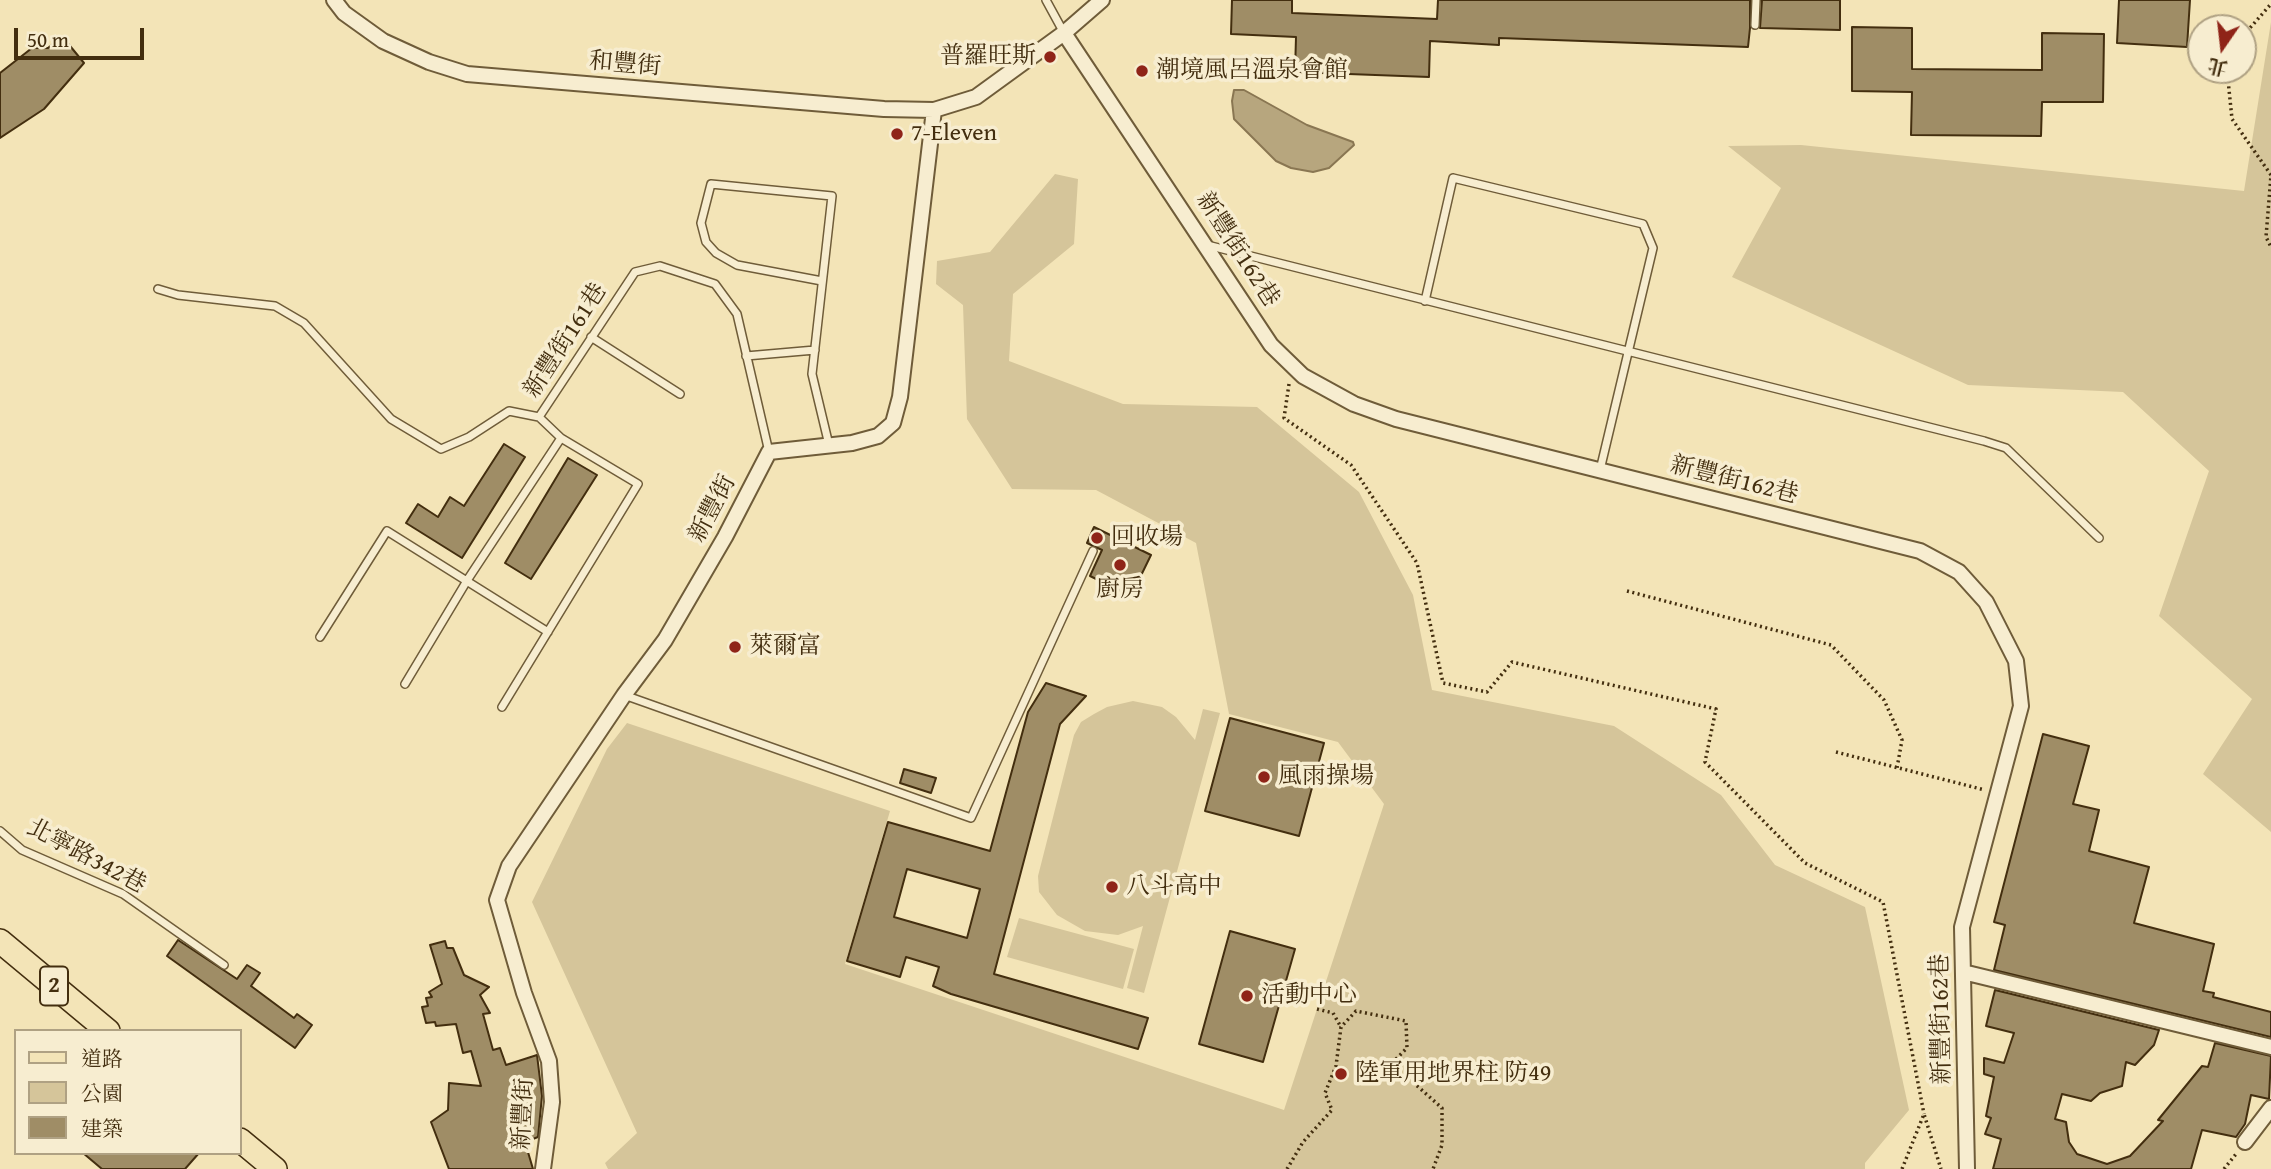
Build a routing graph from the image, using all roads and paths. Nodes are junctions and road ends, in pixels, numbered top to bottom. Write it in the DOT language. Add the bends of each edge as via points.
graph roads {
  1 [pos="334,0"];
  2 [pos="1046,0"];
  3 [pos="1102,0"];
  4 [pos="1756,0"];
  5 [pos="2271,5"];
  6 [pos="2257,20"];
  7 [pos="1755,24"];
  8 [pos="1063,33"];
  9 [pos="2228,84"];
  10 [pos="934,110"];
  11 [pos="1207,245"];
  12 [pos="2271,247"];
  13 [pos="822,281"];
  14 [pos="158,289"];
  15 [pos="1425,301"];
  16 [pos="592,337"];
  17 [pos="814,350"];
  18 [pos="1627,352"];
  19 [pos="746,356"];
  20 [pos="1292,365"];
  21 [pos="680,394"];
  22 [pos="539,417"];
  23 [pos="561,438"];
  24 [pos="829,445"];
  25 [pos="769,452"];
  26 [pos="1600,470"];
  27 [pos="2099,538"];
  28 [pos="1093,551"];
  29 [pos="468,579"];
  30 [pos="1627,591"];
  31 [pos="548,632"];
  32 [pos="320,637"];
  33 [pos="405,684"];
  34 [pos="624,695"];
  35 [pos="502,707"];
  36 [pos="1836,752"];
  37 [pos="1897,768"];
  38 [pos="1997,793"];
  39 [pos="0,831"];
  40 [pos="0,941"];
  41 [pos="224,965"];
  42 [pos="1963,972"];
  43 [pos="1317,1009"];
  44 [pos="1341,1027"];
  45 [pos="106,1029"];
  46 [pos="2271,1047"];
  47 [pos="2271,1108"];
  48 [pos="1924,1114"];
  49 [pos="242,1142"];
  50 [pos="2245,1142"];
  51 [pos="271,1168"];
  52 [pos="543,1169"];
  53 [pos="1287,1169"];
  54 [pos="1433,1169"];
  55 [pos="1902,1169"];
  56 [pos="1941,1169"];
  57 [pos="1967,1169"];
  58 [pos="2224,1169"];
  1 -- 10 [label="street, 和豐街" via="344,13 383,41 467,74"];
  2 -- 8 [label="lane"];
  3 -- 8 [label="street"];
  4 -- 7 [label="lane"];
  5 -- 6 [label="path"];
  8 -- 10 [label="street" via="976,97"];
  8 -- 11 [label="street, 新豐街162巷"];
  9 -- 12 [label="path" via="2232,119 2271,175 2266,237"];
  10 -- 24 [label="street" via="900,397 893,423 878,436"];
  11 -- 15 [label="lane"];
  11 -- 20 [label="street, 新豐街162巷" via="1271,345"];
  13 -- 13 [label="lane" via="832,196 711,184 701,223 706,242 716,253 737,265"];
  13 -- 17 [label="lane"];
  14 -- 22 [label="lane" via="275,306 304,323 391,418 441,449 509,411"];
  15 -- 18 [label="lane"];
  15 -- 18 [label="lane" via="1453,178 1643,224 1653,248"];
  16 -- 19 [label="lane, 新豐街161巷" via="635,272 660,266 715,284 737,314"];
  16 -- 21 [label="lane"];
  16 -- 22 [label="lane, 新豐街161巷"];
  17 -- 19 [label="lane"];
  17 -- 24 [label="lane" via="812,374"];
  18 -- 26 [label="lane"];
  18 -- 27 [label="lane" via="2006,449"];
  19 -- 25 [label="lane, 新豐街161巷"];
  20 -- 26 [label="street, 新豐街162巷" via="1354,404 1396,419"];
  20 -- 48 [label="path" via="1284,418 1351,465 1417,563 1443,683 1487,692 1512,662 1716,709 1705,762 1805,863 1883,902"];
  22 -- 23 [label="lane, 新豐街161巷"];
  23 -- 29 [label="lane"];
  23 -- 31 [label="lane, 新豐街161巷" via="638,484"];
  24 -- 25 [label="street"];
  25 -- 34 [label="street, 新豐街" via="665,640"];
  26 -- 38 [label="street, 新豐街162巷" via="1920,551 1959,572 1986,602 2016,661 2021,706"];
  28 -- 34 [label="lane" via="971,818"];
  29 -- 31 [label="lane"];
  29 -- 32 [label="lane" via="387,531"];
  29 -- 33 [label="lane"];
  30 -- 37 [label="path" via="1831,645 1885,700 1902,740"];
  31 -- 35 [label="lane"];
  34 -- 52 [label="street, 新豐街" via="509,866 497,900 550,1061 552,1102"];
  36 -- 37 [label="path"];
  37 -- 38 [label="path"];
  38 -- 42 [label="street, 新豐街162巷" via="1962,927"];
  39 -- 41 [label="lane, 北寧路342巷" via="22,849 123,894"];
  40 -- 45 [label="main road, 2"];
  42 -- 46 [label="street"];
  42 -- 57 [label="street, 新豐街162巷"];
  43 -- 44 [label="path" via="1333,1013"];
  44 -- 53 [label="path" via="1336,1066 1325,1093 1332,1110 1303,1142"];
  44 -- 54 [label="path" via="1356,1011 1406,1020 1407,1048 1387,1068 1415,1084 1442,1108 1442,1145"];
  47 -- 50 [label="street"];
  48 -- 55 [label="path"];
  48 -- 56 [label="path"];
  49 -- 51 [label="main road"];
  50 -- 58 [label="path"];
}
